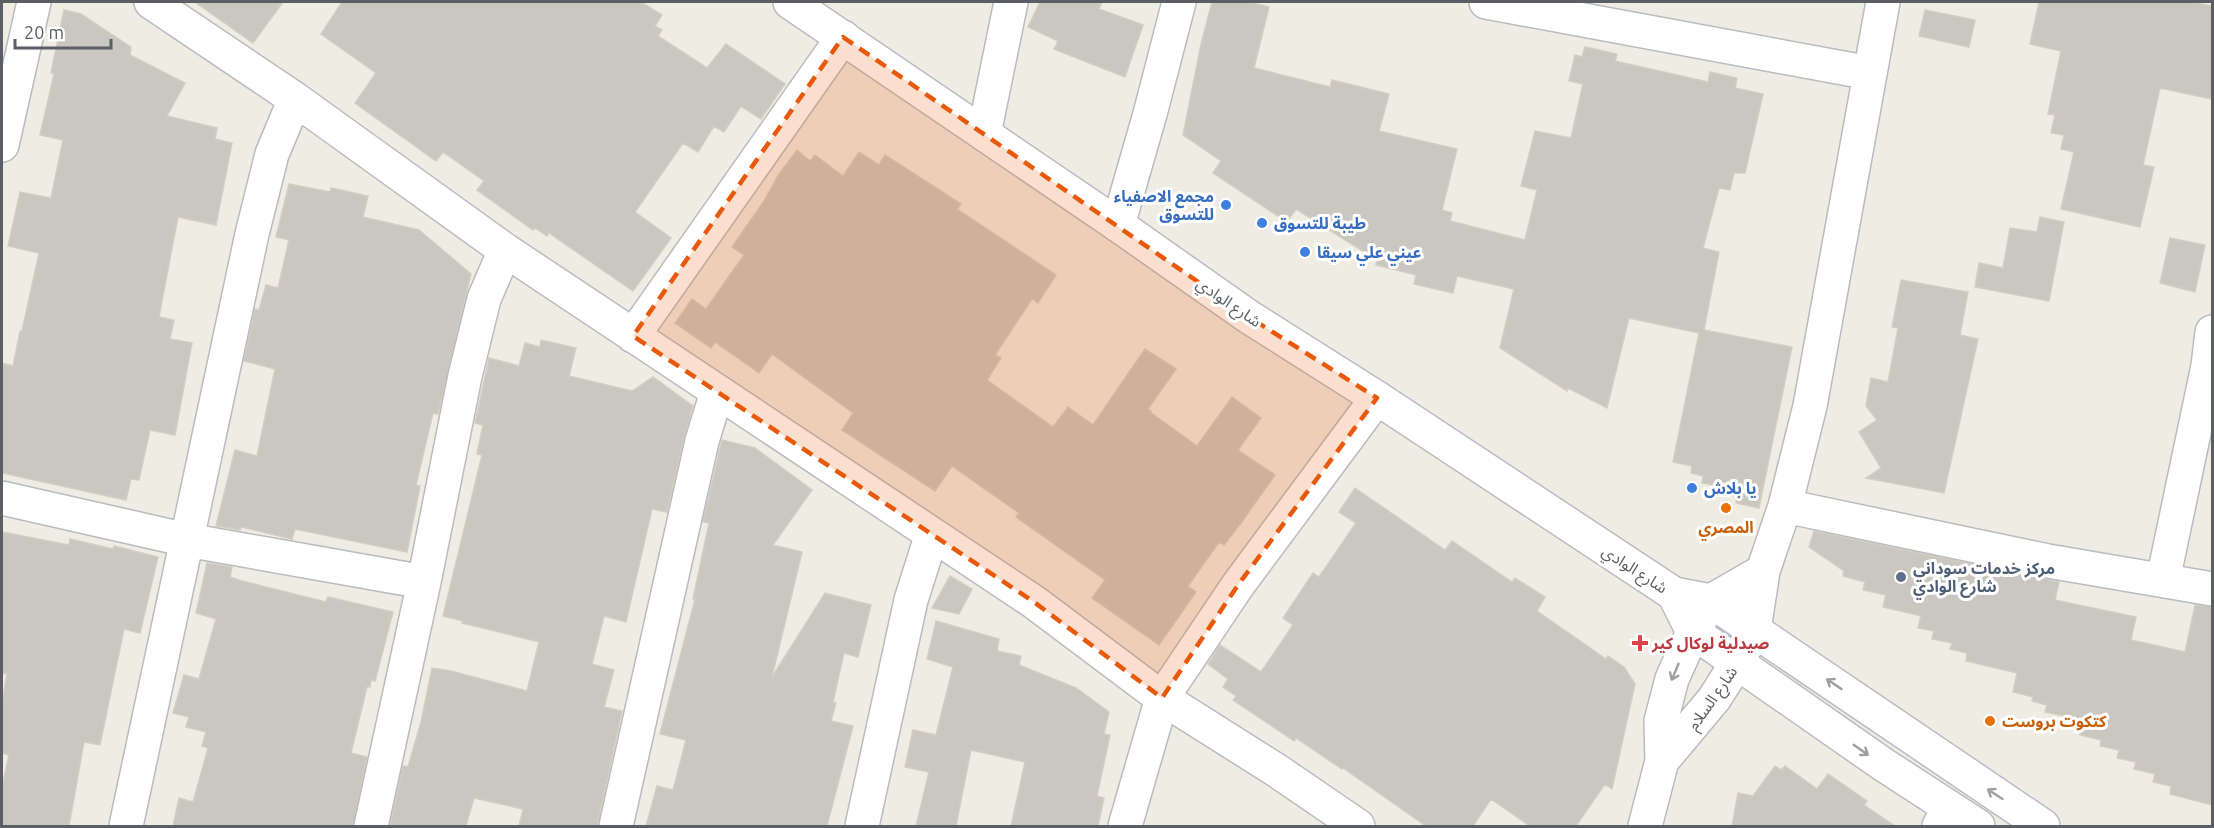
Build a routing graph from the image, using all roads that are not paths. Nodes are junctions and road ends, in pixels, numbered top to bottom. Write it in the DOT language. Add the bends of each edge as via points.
graph roads {
  1 [pos="34,2"];
  2 [pos="151,2"];
  3 [pos="790,2"];
  4 [pos="1011,2"];
  5 [pos="1179,2"];
  6 [pos="1486,2"];
  7 [pos="1883,2"];
  8 [pos="843,37"];
  9 [pos="1870,73"];
  10 [pos="295,99"];
  11 [pos="984,135"];
  12 [pos="2,145"];
  13 [pos="1118,225"];
  14 [pos="505,250"];
  15 [pos="2212,332"];
  16 [pos="633,336"];
  17 [pos="717,392"];
  18 [pos="1377,398"];
  19 [pos="2,498"];
  20 [pos="1785,506"];
  21 [pos="932,534"];
  22 [pos="187,540"];
  23 [pos="1763,571"];
  24 [pos="2163,580"];
  25 [pos="424,582"];
  26 [pos="2212,589"];
  27 [pos="1674,594"];
  28 [pos="1712,601"];
  29 [pos="1754,630"];
  30 [pos="1693,632"];
  31 [pos="1737,663"];
  32 [pos="1162,698"];
  33 [pos="1662,761"];
  34 [pos="1944,817"];
  35 [pos="126,826"];
  36 [pos="371,826"];
  37 [pos="616,826"];
  38 [pos="862,826"];
  39 [pos="1125,826"];
  40 [pos="1358,826"];
  41 [pos="1645,826"];
  42 [pos="1978,826"];
  43 [pos="2043,826"];
  1 -- 12 [label="street"];
  2 -- 10 [label="street"];
  3 -- 8 [label="street, شارع الوادي"];
  4 -- 11 [label="street"];
  5 -- 13 [label="street"];
  6 -- 9 [label="street"];
  7 -- 9 [label="street, شارع السلام"];
  8 -- 11 [label="street, شارع الوادي"];
  8 -- 16 [label="street"];
  9 -- 20 [label="street, شارع السلام" via="1810,406"];
  10 -- 14 [label="street"];
  10 -- 22 [label="street" via="273,154 252,234"];
  11 -- 13 [label="street, شارع الوادي"];
  13 -- 18 [label="street, شارع الوادي" via="1249,317"];
  14 -- 16 [label="street"];
  14 -- 25 [label="street" via="484,299"];
  15 -- 24 [label="street"];
  16 -- 17 [label="street"];
  17 -- 21 [label="street"];
  17 -- 37 [label="street" via="702,441"];
  18 -- 27 [label="street, شارع الوادي"];
  18 -- 32 [label="street" via="1238,585"];
  19 -- 22 [label="street"];
  20 -- 23 [label="street, شارع السلام"];
  20 -- 24 [label="street" via="2048,561"];
  21 -- 32 [label="street" via="1034,602"];
  21 -- 38 [label="street" via="911,600"];
  22 -- 25 [label="street"];
  22 -- 35 [label="street"];
  23 -- 28 [label="street"];
  23 -- 29 [label="street, شارع السلام"];
  24 -- 26 [label="street"];
  25 -- 36 [label="street"];
  27 -- 28 [label="street, شارع الوادي"];
  27 -- 30 [label="street, شارع الوادي"];
  28 -- 29 [label="street, شارع الوادي"];
  28 -- 30 [label="street, شارع السلام"];
  29 -- 31 [label="street, شارع السلام"];
  43 -- 29 [label="street, شارع الوادي, one-way"];
  30 -- 31 [label="street, شارع الوادي"];
  30 -- 33 [label="street, شارع السلام, one-way" via="1672,679 1661,721"];
  31 -- 33 [label="street, شارع السلام" via="1708,707"];
  31 -- 34 [label="street, شارع الوادي, one-way" via="1884,765"];
  32 -- 39 [label="street"];
  32 -- 40 [label="street"];
  33 -- 41 [label="street, شارع السلام"];
  34 -- 42 [label="street, شارع الوادي"];
}
